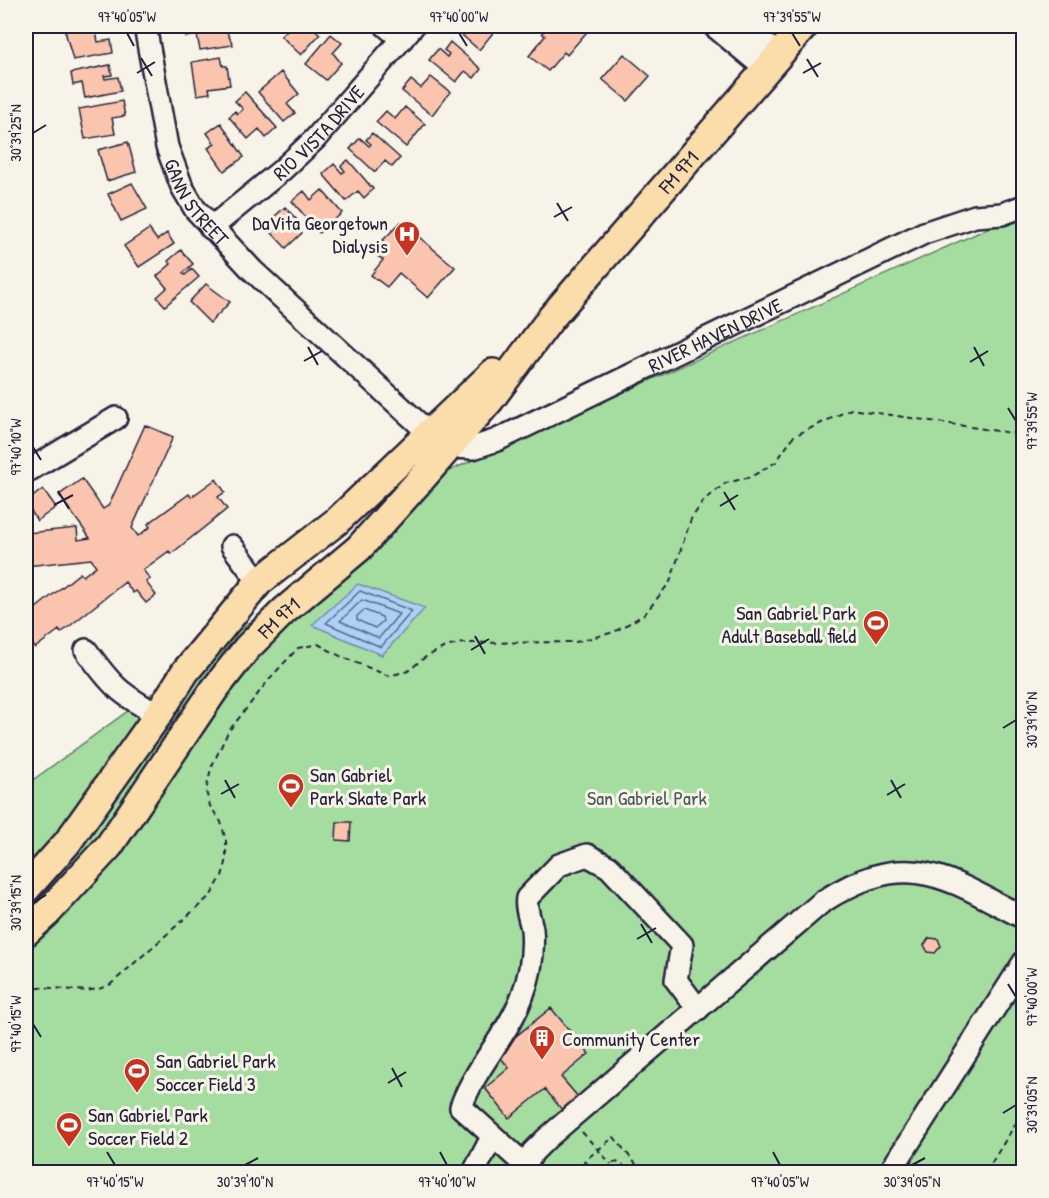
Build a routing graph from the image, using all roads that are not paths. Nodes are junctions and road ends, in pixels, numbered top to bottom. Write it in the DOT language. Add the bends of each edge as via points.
graph roads {
  1 [pos="146,26"];
  2 [pos="714,26"];
  3 [pos="743,26"];
  4 [pos="804,26"];
  5 [pos="400,30"];
  6 [pos="773,62"];
  7 [pos="1023,206"];
  8 [pos="1002,214"];
  9 [pos="1023,221"];
  10 [pos="211,228"];
  11 [pos="116,418"];
  12 [pos="440,440"];
  13 [pos="26,472"];
  14 [pos="232,546"];
  15 [pos="259,582"];
  16 [pos="86,650"];
  17 [pos="158,715"];
  18 [pos="185,734"];
  19 [pos="26,889"];
  20 [pos="1023,918"];
  21 [pos="26,932"];
  22 [pos="1023,962"];
  23 [pos="698,1009"];
  24 [pos="492,1137"];
  25 [pos="524,1169"];
  26 [pos="474,1173"];
  27 [pos="890,1173"];
  1 -- 10 [label="street, GANN STREET" via="167,147 182,187"];
  2 -- 6 [label="street"];
  3 -- 6 [label="street"];
  4 -- 6 [label="main road, FM 971 / FM 971"];
  5 -- 10 [label="street, RIO VISTA DRIVE" via="315,139"];
  6 -- 12 [label="main road, FM 971 / FM 971"];
  7 -- 8 [label="street, RIVER HAVEN DRIVE"];
  8 -- 9 [label="street, RIVER HAVEN DRIVE"];
  8 -- 12 [label="street, RIVER HAVEN DRIVE" via="975,216 924,233 497,440 473,448"];
  10 -- 12 [label="street, GANN STREET"];
  11 -- 13 [label="street"];
  12 -- 15 [label="main road, FM 971 / FM 971"];
  12 -- 18 [label="main road, FM 971 / FM 971" via="359,548 247,648"];
  14 -- 15 [label="street"];
  15 -- 17 [label="main road, FM 971 / FM 971" via="185,672"];
  16 -- 17 [label="street" via="111,685"];
  17 -- 18 [label="main road"];
  17 -- 19 [label="main road, FM 971 / FM 971" via="66,843"];
  18 -- 21 [label="main road, FM 971 / FM 971" via="109,846"];
  20 -- 23 [label="street" via="948,878 911,870 866,877 822,902"];
  22 -- 27 [label="street"];
  23 -- 24 [label="street" via="676,980 682,945 609,867 587,855 559,865 527,898 533,956 522,998 461,1107"];
  23 -- 25 [label="street" via="539,1145"];
  24 -- 25 [label="street"];
  24 -- 26 [label="street"];
}
